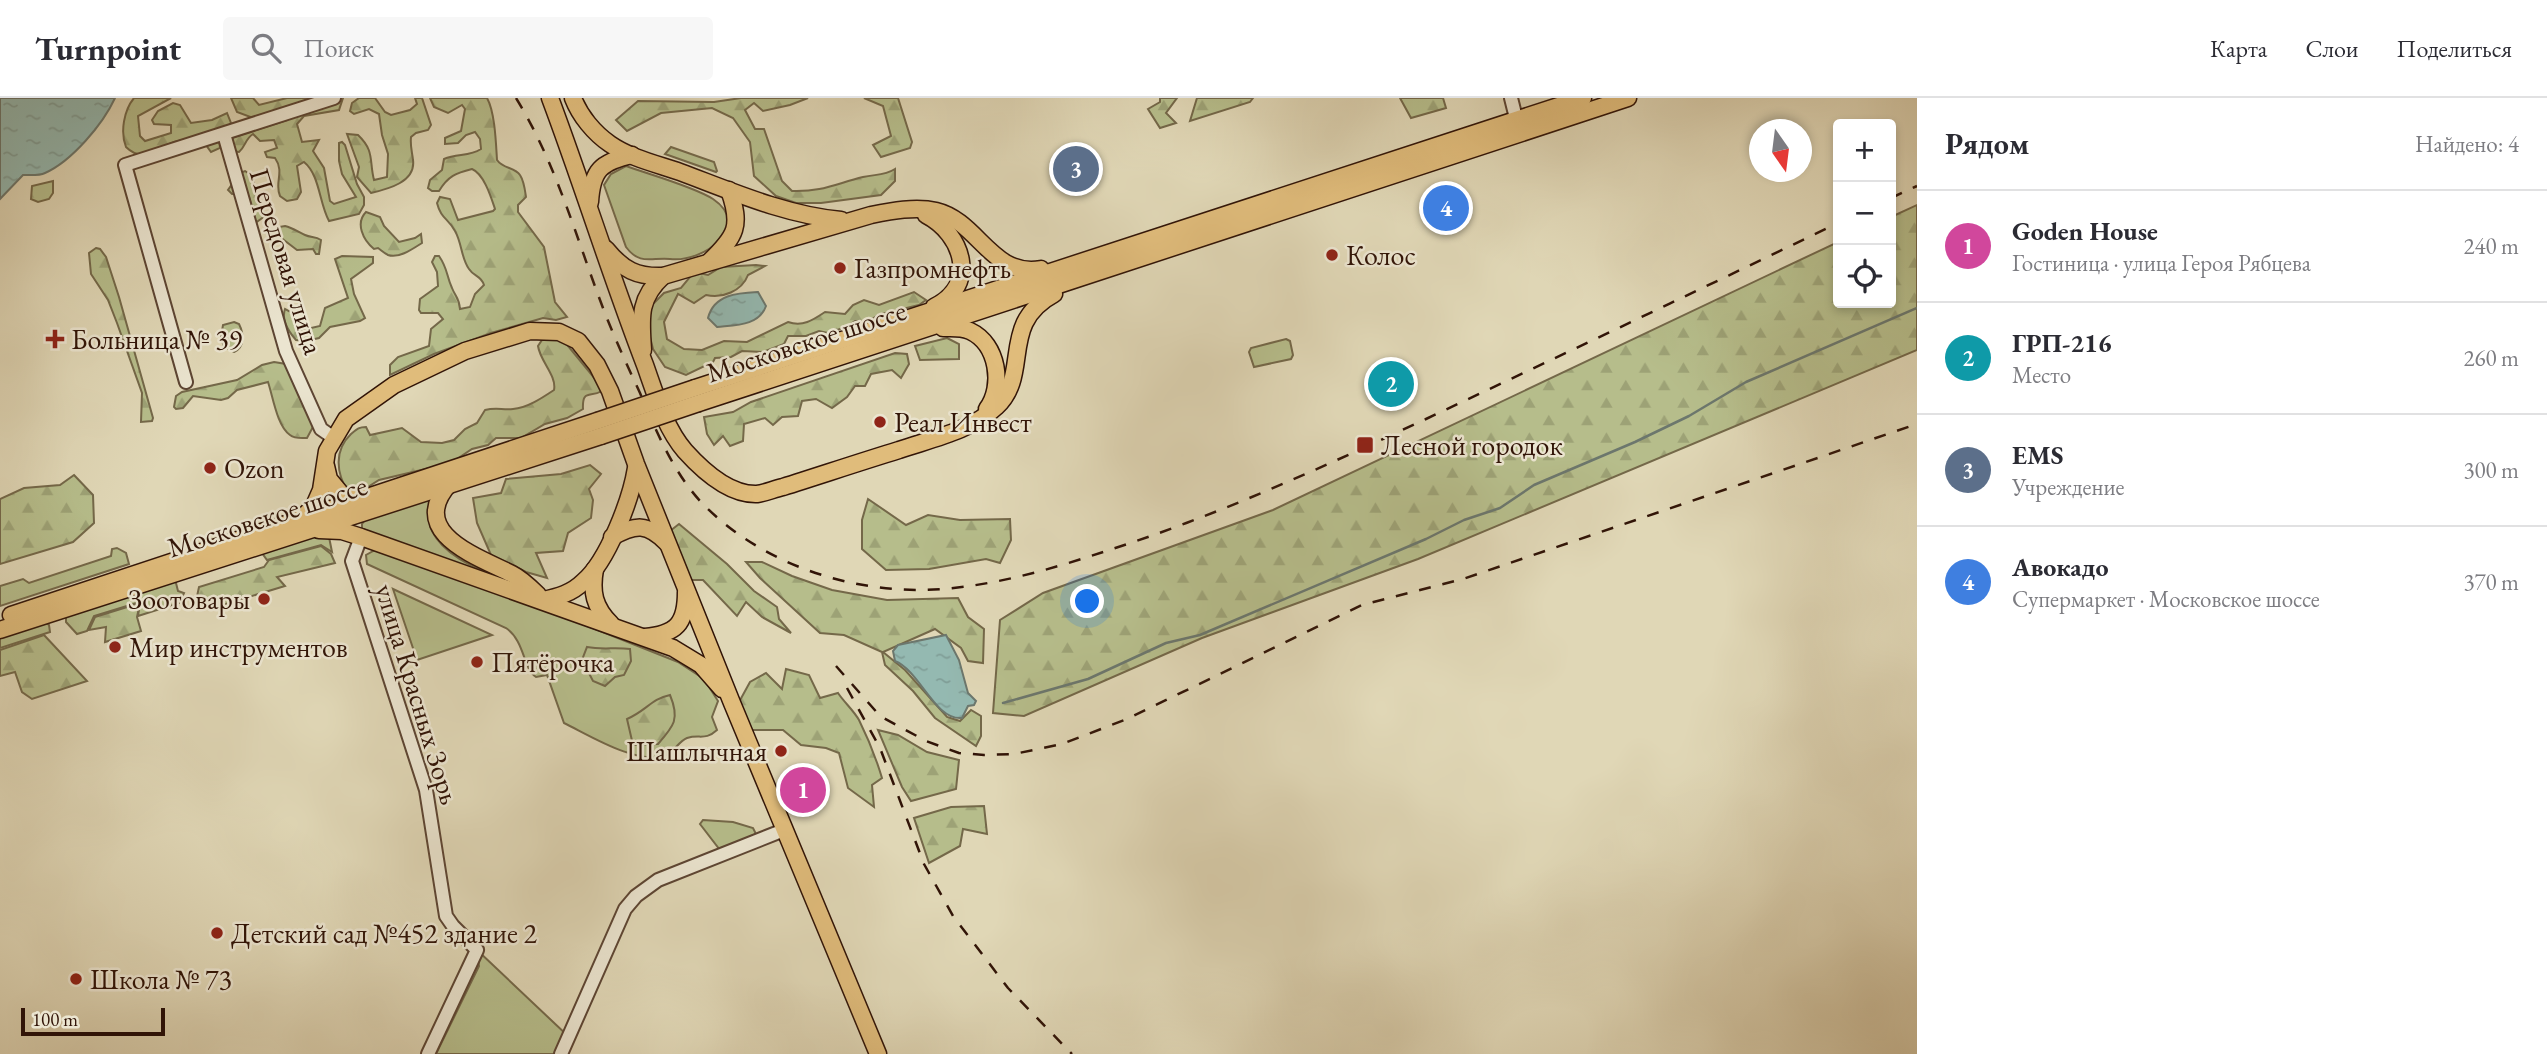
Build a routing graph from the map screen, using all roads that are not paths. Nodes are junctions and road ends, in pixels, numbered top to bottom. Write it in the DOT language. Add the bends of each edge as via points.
graph roads {
  1 [pos="334,98"];
  2 [pos="550,98"];
  3 [pos="573,98"];
  4 [pos="1511,98"];
  5 [pos="1583,98"];
  6 [pos="1628,98"];
  7 [pos="1518,127"];
  8 [pos="224,134"];
  9 [pos="632,155"];
  10 [pos="729,190"];
  11 [pos="918,211"];
  12 [pos="589,212"];
  13 [pos="850,221"];
  14 [pos="600,242"];
  15 [pos="710,262"];
  16 [pos="1095,266"];
  17 [pos="663,276"];
  18 [pos="912,326"];
  19 [pos="644,363"];
  20 [pos="186,382"];
  21 [pos="980,418"];
  22 [pos="599,428"];
  23 [pos="334,438"];
  24 [pos="325,464"];
  25 [pos="636,464"];
  26 [pos="450,484"];
  27 [pos="377,495"];
  28 [pos="302,526"];
  29 [pos="360,537"];
  30 [pos="612,537"];
  31 [pos="668,544"];
  32 [pos="595,569"];
  33 [pos="686,587"];
  34 [pos="543,600"];
  35 [pos="0,618"];
  36 [pos="615,626"];
  37 [pos="0,630"];
  38 [pos="642,637"];
  39 [pos="732,703"];
  40 [pos="784,830"];
  41 [pos="428,1054"];
  42 [pos="561,1054"];
  43 [pos="878,1054"];
  1 -- 8 [label="street"];
  2 -- 12 [label="main road"];
  3 -- 9 [label="main road" via="589,125 609,144"];
  4 -- 7 [label="street"];
  5 -- 7 [label="main road, Московское шоссе"];
  6 -- 7 [label="main road, Московское шоссе"];
  7 -- 16 [label="main road, Московское шоссе"];
  8 -- 20 [label="street" via="125,165"];
  8 -- 23 [label="street, Передовая улица" via="286,351 321,429"];
  9 -- 10 [label="main road"];
  9 -- 12 [label="main road" via="613,160 596,174"];
  10 -- 13 [label="main road" via="813,216"];
  10 -- 15 [label="main road" via="737,220 734,233"];
  11 -- 13 [label="main road" via="895,210"];
  11 -- 16 [label="main road" via="947,215 1018,270"];
  11 -- 18 [label="main road" via="948,230 961,256 961,272 941,303"];
  12 -- 14 [label="main road"];
  13 -- 15 [label="main road"];
  14 -- 17 [label="main road" via="630,272"];
  14 -- 19 [label="main road"];
  15 -- 17 [label="main road"];
  16 -- 18 [label="main road, Московское шоссе"];
  16 -- 21 [label="main road" via="1030,311 1006,396"];
  17 -- 19 [label="main road" via="644,299"];
  18 -- 21 [label="main road" via="959,328 982,340 997,376 991,403"];
  18 -- 22 [label="main road, Московское шоссе, bridge"];
  19 -- 21 [label="main road" via="684,450 720,483 742,493 783,487 955,432"];
  22 -- 26 [label="main road, Московское шоссе"];
  22 -- 27 [label="main road, Московское шоссе"];
  23 -- 24 [label="main road"];
  23 -- 25 [label="main road" via="346,419 394,385 465,351 544,330 578,341 597,365"];
  24 -- 27 [label="main road" via="329,479 343,496"];
  24 -- 28 [label="main road" via="321,490"];
  25 -- 30 [label="main road" via="628,506"];
  25 -- 31 [label="main road"];
  26 -- 28 [label="main road, Московское шоссе"];
  26 -- 34 [label="main road" via="437,505 444,534 472,556 515,575"];
  27 -- 28 [label="main road, Московское шоссе"];
  28 -- 29 [label="main road"];
  28 -- 35 [label="main road, Московское шоссе"];
  28 -- 37 [label="main road, Московское шоссе"];
  29 -- 34 [label="main road"];
  29 -- 41 [label="street, улица Красных Зорь" via="352,561 426,790 446,916 477,950"];
  30 -- 31 [label="main road" via="626,529 649,528"];
  30 -- 32 [label="main road"];
  31 -- 33 [label="main road"];
  32 -- 34 [label="main road" via="573,590"];
  32 -- 36 [label="main road" via="596,605"];
  33 -- 38 [label="main road" via="686,609 680,624 670,632"];
  33 -- 39 [label="main road"];
  34 -- 36 [label="main road"];
  36 -- 38 [label="main road"];
  38 -- 39 [label="main road" via="691,657 713,676"];
  39 -- 40 [label="main road"];
  40 -- 42 [label="street" via="658,880 636,896 625,909"];
  40 -- 43 [label="main road"];
}
